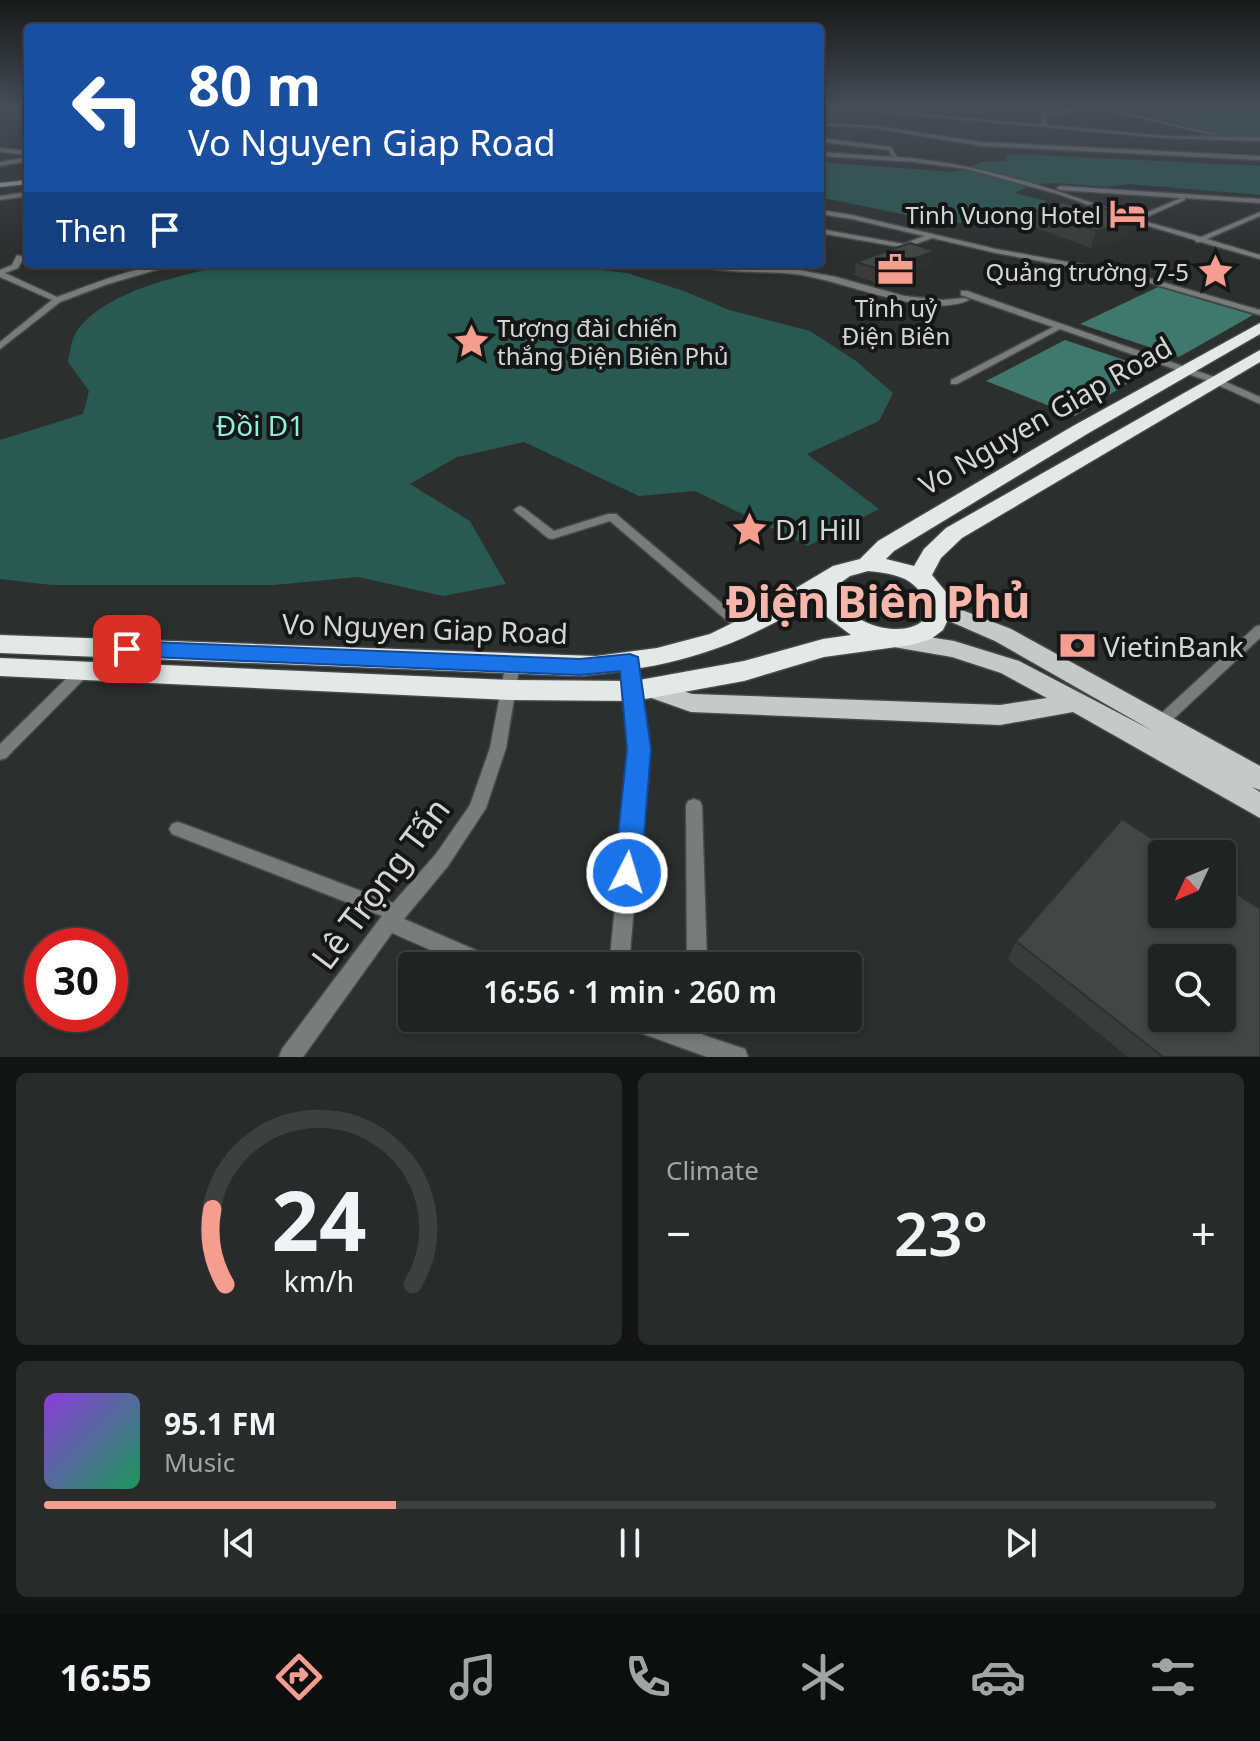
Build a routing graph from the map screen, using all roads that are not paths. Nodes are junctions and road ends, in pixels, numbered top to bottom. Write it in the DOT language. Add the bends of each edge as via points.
graph roads {
  1 [pos="840,155"];
  2 [pos="894,155"];
  3 [pos="1207,155"];
  4 [pos="24,157"];
  5 [pos="1260,158"];
  6 [pos="895,159"];
  7 [pos="0,164"];
  8 [pos="24,182"];
  9 [pos="1029,183"];
  10 [pos="0,185"];
  11 [pos="24,195"];
  12 [pos="1186,197"];
  13 [pos="0,198"];
  14 [pos="1260,201"];
  15 [pos="824,213"];
  16 [pos="1260,215"];
  17 [pos="1134,220"];
  18 [pos="824,232"];
  19 [pos="933,235"];
  20 [pos="1198,241"];
  21 [pos="20,257"];
  22 [pos="1260,257"];
  23 [pos="158,268"];
  24 [pos="742,268"];
  25 [pos="0,273"];
  26 [pos="57,300"];
  27 [pos="1260,313"];
  28 [pos="1057,328"];
  29 [pos="1260,328"];
  30 [pos="0,346"];
  31 [pos="1260,355"];
  32 [pos="1181,372"];
  33 [pos="954,382"];
  34 [pos="1209,382"];
  35 [pos="1260,401"];
  36 [pos="520,510"];
  37 [pos="868,564"];
  38 [pos="919,577"];
  39 [pos="829,579"];
  40 [pos="941,609"];
  41 [pos="743,627"];
  42 [pos="1260,630"];
  43 [pos="886,638"];
  44 [pos="0,644"];
  45 [pos="630,662"];
  46 [pos="0,667"];
  47 [pos="84,670"];
  48 [pos="512,676"];
  49 [pos="643,690"];
  50 [pos="1076,702"];
  51 [pos="1153,731"];
  52 [pos="0,754"];
  53 [pos="1260,779"];
  54 [pos="694,806"];
  55 [pos="1260,806"];
  56 [pos="178,829"];
  57 [pos="393,917"];
  58 [pos="462,952"];
  59 [pos="620,952"];
  60 [pos="697,952"];
  61 [pos="666,1032"];
  62 [pos="693,1032"];
  63 [pos="692,1041"];
  64 [pos="290,1057"];
  65 [pos="737,1057"];
  1 -- 6 [label="street"];
  2 -- 6 [label="street"];
  3 -- 5 [label="street"];
  4 -- 7 [label="street"];
  6 -- 9 [label="street" via="948,163"];
  8 -- 10 [label="street"];
  9 -- 12 [label="street"];
  9 -- 17 [label="street"];
  11 -- 13 [label="street"];
  12 -- 14 [label="street"];
  12 -- 17 [label="street"];
  15 -- 19 [label="street"];
  16 -- 20 [label="street"];
  17 -- 20 [label="street"];
  18 -- 19 [label="street" via="905,246"];
  19 -- 27 [label="street" via="1134,276"];
  20 -- 22 [label="street"];
  21 -- 25 [label="street"];
  23 -- 26 [label="street"];
  24 -- 28 [label="street" via="815,275 904,301 948,303 962,296"];
  25 -- 26 [label="street"];
  26 -- 30 [label="street"];
  28 -- 32 [label="street"];
  28 -- 33 [label="street"];
  29 -- 32 [label="highway, Vo Nguyen Giap Road"];
  31 -- 34 [label="highway, Vo Nguyen Giap Road"];
  32 -- 34 [label="street"];
  32 -- 37 [label="highway, Vo Nguyen Giap Road" via="886,546"];
  34 -- 35 [label="street"];
  34 -- 38 [label="highway, Vo Nguyen Giap Road" via="954,533 932,554"];
  36 -- 41 [label="street" via="552,535 612,517"];
  37 -- 38 [label="highway"];
  37 -- 39 [label="highway"];
  38 -- 40 [label="highway" via="931,587"];
  39 -- 41 [label="highway, Vo Nguyen Giap Road"];
  39 -- 43 [label="highway" via="826,601 834,613"];
  40 -- 43 [label="highway" via="930,628"];
  40 -- 51 [label="main road" via="1003,635"];
  41 -- 45 [label="highway, Vo Nguyen Giap Road" via="705,645"];
  42 -- 51 [label="street"];
  43 -- 49 [label="highway, Vo Nguyen Giap Road"];
  43 -- 50 [label="main road" via="954,649 1010,667"];
  44 -- 48 [label="highway, Vo Nguyen Giap Road"];
  45 -- 48 [label="highway, Vo Nguyen Giap Road"];
  45 -- 49 [label="street"];
  46 -- 47 [label="highway, Vo Nguyen Giap Road"];
  47 -- 48 [label="highway, Vo Nguyen Giap Road"];
  47 -- 52 [label="street"];
  48 -- 49 [label="highway, Vo Nguyen Giap Road"];
  48 -- 57 [label="street, Lê Trọng Tấn" via="498,748 477,808 442,860"];
  49 -- 50 [label="main road" via="691,703 1000,715"];
  49 -- 59 [label="street"];
  50 -- 51 [label="main road"];
  51 -- 53 [label="main road"];
  51 -- 55 [label="main road"];
  54 -- 60 [label="street"];
  56 -- 57 [label="street"];
  57 -- 58 [label="street"];
  57 -- 64 [label="street, Lê Trọng Tấn"];
  61 -- 63 [label="street"];
  62 -- 63 [label="street"];
  63 -- 65 [label="street"];
}
